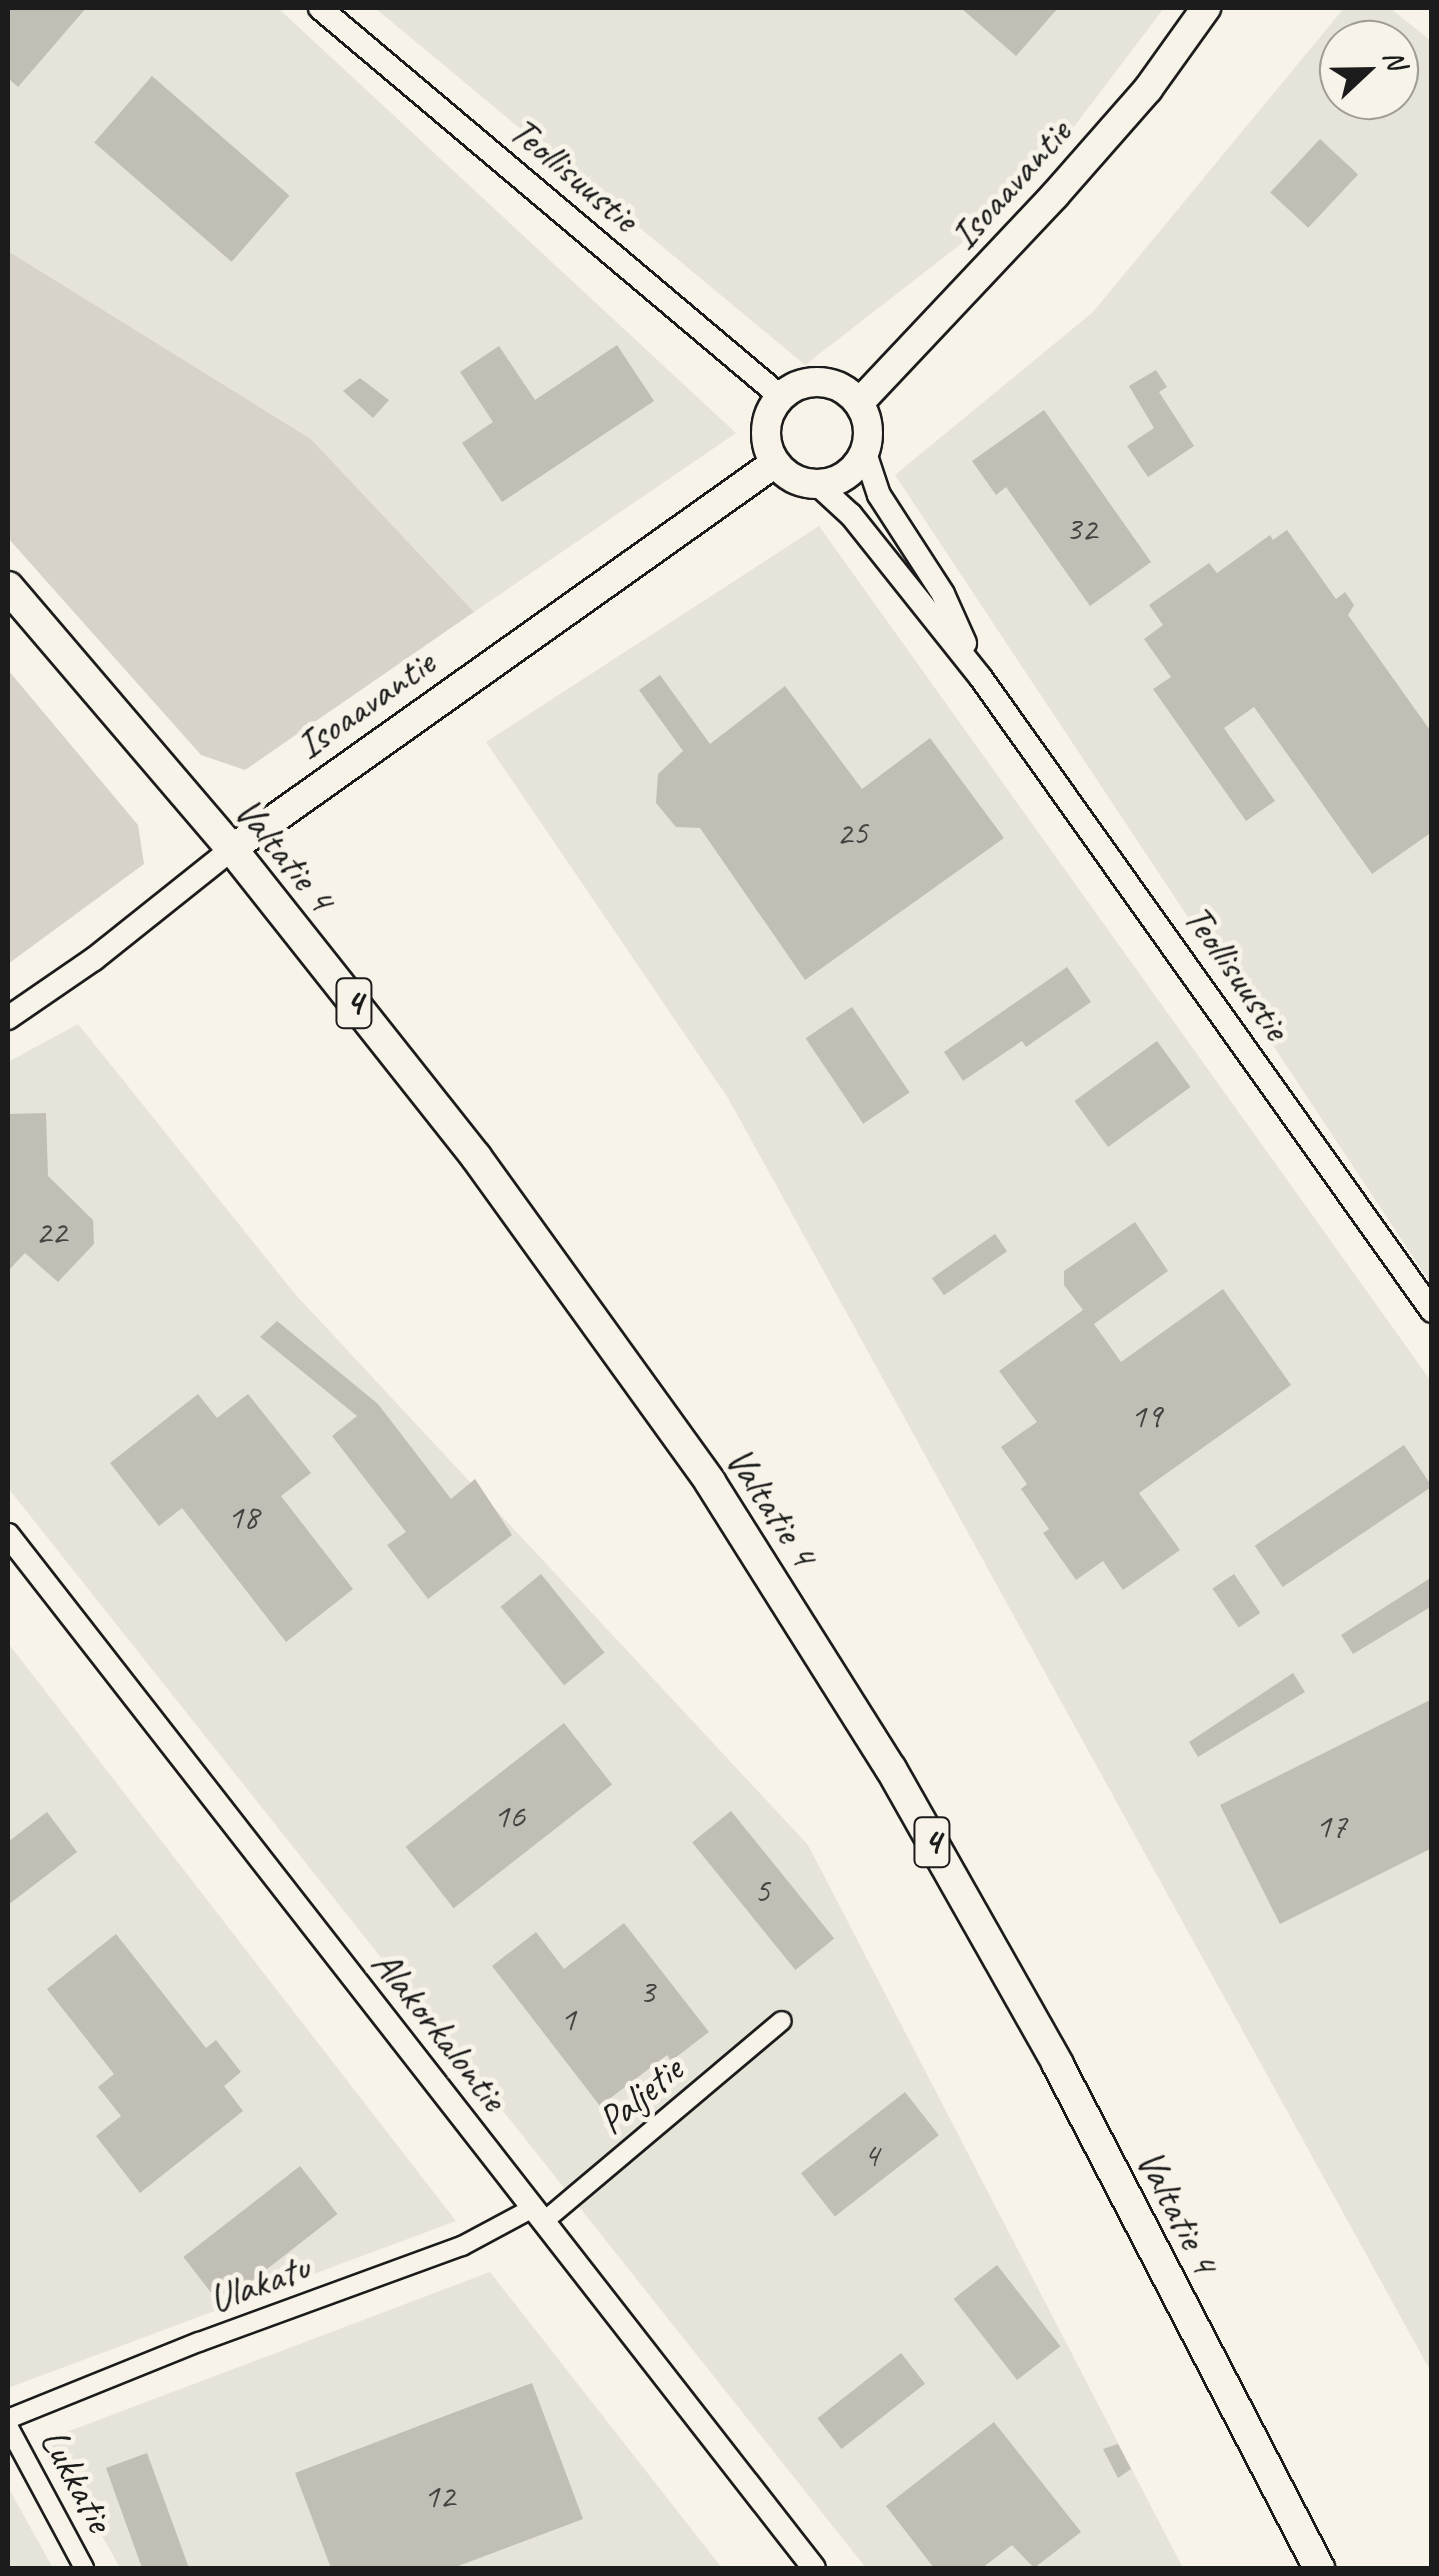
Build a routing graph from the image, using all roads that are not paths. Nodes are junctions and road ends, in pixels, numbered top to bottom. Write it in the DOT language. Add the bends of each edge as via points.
graph roads {
  1 [pos="320,8"];
  2 [pos="1206,8"];
  3 [pos="780,396"];
  4 [pos="860,402"];
  5 [pos="865,454"];
  6 [pos="775,463"];
  7 [pos="817,484"];
  8 [pos="8,587"];
  9 [pos="981,678"];
  10 [pos="232,849"];
  11 [pos="8,1018"];
  12 [pos="1432,1310"];
  13 [pos="8,1535"];
  14 [pos="782,2022"];
  15 [pos="537,2215"];
  16 [pos="8,2422"];
  17 [pos="84,2568"];
  18 [pos="814,2568"];
  19 [pos="1318,2568"];
  1 -- 3 [label="street, Teollisuustie"];
  2 -- 4 [label="main road, Isoaavantie" via="1148,89"];
  3 -- 4 [label="main road" via="821,380"];
  3 -- 6 [label="main road" via="766,422"];
  4 -- 5 [label="main road" via="869,436"];
  5 -- 7 [label="main road" via="840,479"];
  5 -- 9 [label="street, Teollisuustie" via="879,495 943,594"];
  6 -- 7 [label="main road"];
  6 -- 10 [label="main road, Isoaavantie"];
  7 -- 9 [label="street, Teollisuustie" via="874,541"];
  8 -- 10 [label="highway, Valtatie 4 / 4"];
  9 -- 12 [label="street, Teollisuustie"];
  10 -- 11 [label="street, Isoaavantie"];
  10 -- 19 [label="highway, Valtatie 4 / 4" via="476,1157 710,1482 891,1770 1057,2063"];
  13 -- 15 [label="street, Alakorkalontie"];
  14 -- 15 [label="street, Paljetie"];
  15 -- 16 [label="street, Ulakatu"];
  15 -- 18 [label="street, Alakorkalontie"];
  16 -- 17 [label="street, Lukkatie"];
}
